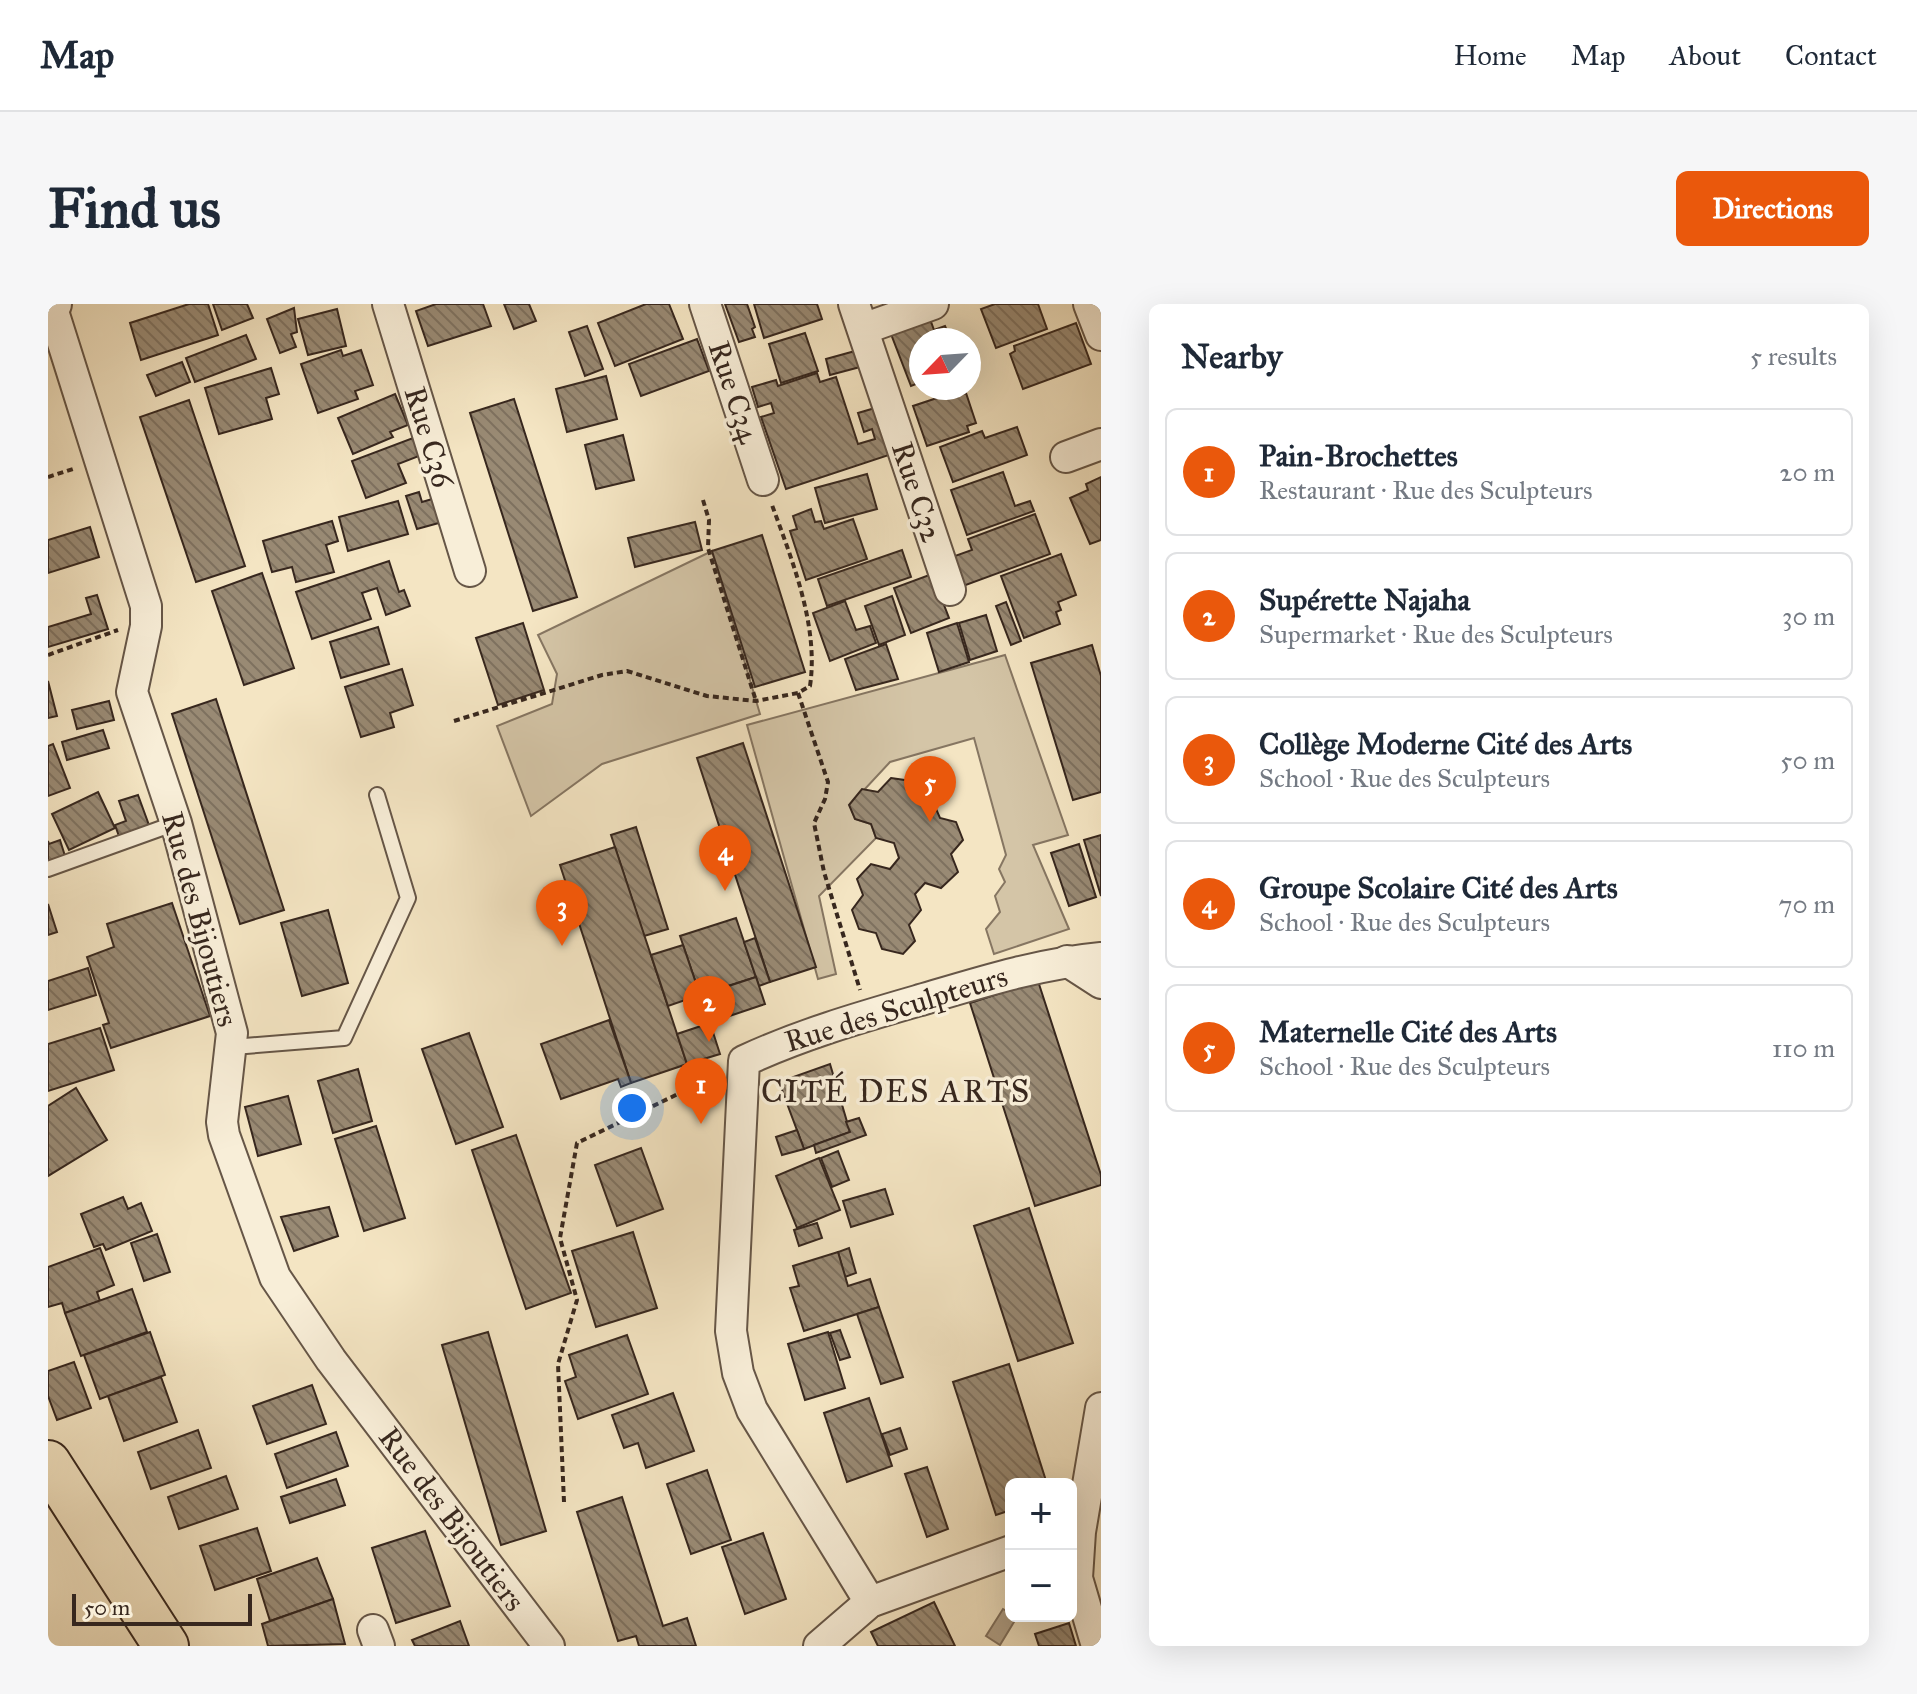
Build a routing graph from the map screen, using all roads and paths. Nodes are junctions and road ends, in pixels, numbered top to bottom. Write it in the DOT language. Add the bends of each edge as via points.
graph roads {
  1 [pos="388,304"];
  2 [pos="705,304"];
  3 [pos="933,304"];
  4 [pos="1089,304"];
  5 [pos="51,305"];
  6 [pos="858,316"];
  7 [pos="1101,335"];
  8 [pos="1101,444"];
  9 [pos="1066,457"];
  10 [pos="763,480"];
  11 [pos="703,500"];
  12 [pos="470,571"];
  13 [pos="950,590"];
  14 [pos="147,620"];
  15 [pos="48,655"];
  16 [pos="798,693"];
  17 [pos="756,701"];
  18 [pos="454,721"];
  19 [pos="377,795"];
  20 [pos="176,823"];
  21 [pos="48,869"];
  22 [pos="1101,958"];
  23 [pos="1067,961"];
  24 [pos="1101,983"];
  25 [pos="868,1015"];
  26 [pos="233,1047"];
  27 [pos="744,1061"];
  28 [pos="1101,1408"];
  29 [pos="48,1463"];
  30 [pos="564,1502"];
  31 [pos="48,1516"];
  32 [pos="1077,1523"];
  33 [pos="1076,1550"];
  34 [pos="1005,1553"];
  35 [pos="870,1602"];
  36 [pos="133,1646"];
  37 [pos="166,1646"];
  38 [pos="549,1646"];
  39 [pos="819,1646"];
  40 [pos="1097,1646"];
  1 -- 12 [label="street, Rue C36"];
  2 -- 10 [label="street, Rue C34"];
  3 -- 6 [label="street"];
  4 -- 7 [label="street"];
  5 -- 14 [label="street, Rue des Bijoutiers"];
  6 -- 13 [label="street, Rue C32"];
  8 -- 9 [label="street"];
  10 -- 16 [label="path" via="805,613 813,665 810,686"];
  11 -- 17 [label="path" via="708,548"];
  14 -- 15 [label="path"];
  14 -- 20 [label="street, Rue des Bijoutiers" via="132,692"];
  16 -- 17 [label="path"];
  16 -- 25 [label="path" via="828,782 814,823 824,872"];
  17 -- 18 [label="path" via="707,696 627,671"];
  19 -- 26 [label="lane" via="408,898 344,1038"];
  20 -- 21 [label="lane"];
  20 -- 26 [label="street, Rue des Bijoutiers"];
  22 -- 23 [label="street, Rue des Sculpteurs"];
  23 -- 24 [label="street"];
  23 -- 25 [label="street, Rue des Sculpteurs"];
  25 -- 27 [label="street, Rue des Sculpteurs"];
  26 -- 38 [label="street, Rue des Bijoutiers" via="224,1135 275,1277 331,1360"];
  27 -- 30 [label="path" via="577,1143 560,1238 577,1300 558,1364"];
  27 -- 35 [label="street" via="731,1331 738,1373 752,1410"];
  28 -- 32 [label="street"];
  29 -- 37 [label="main road"];
  31 -- 36 [label="main road"];
  33 -- 40 [label="street" via="1077,1578"];
  34 -- 35 [label="street"];
  35 -- 39 [label="street"];
}
